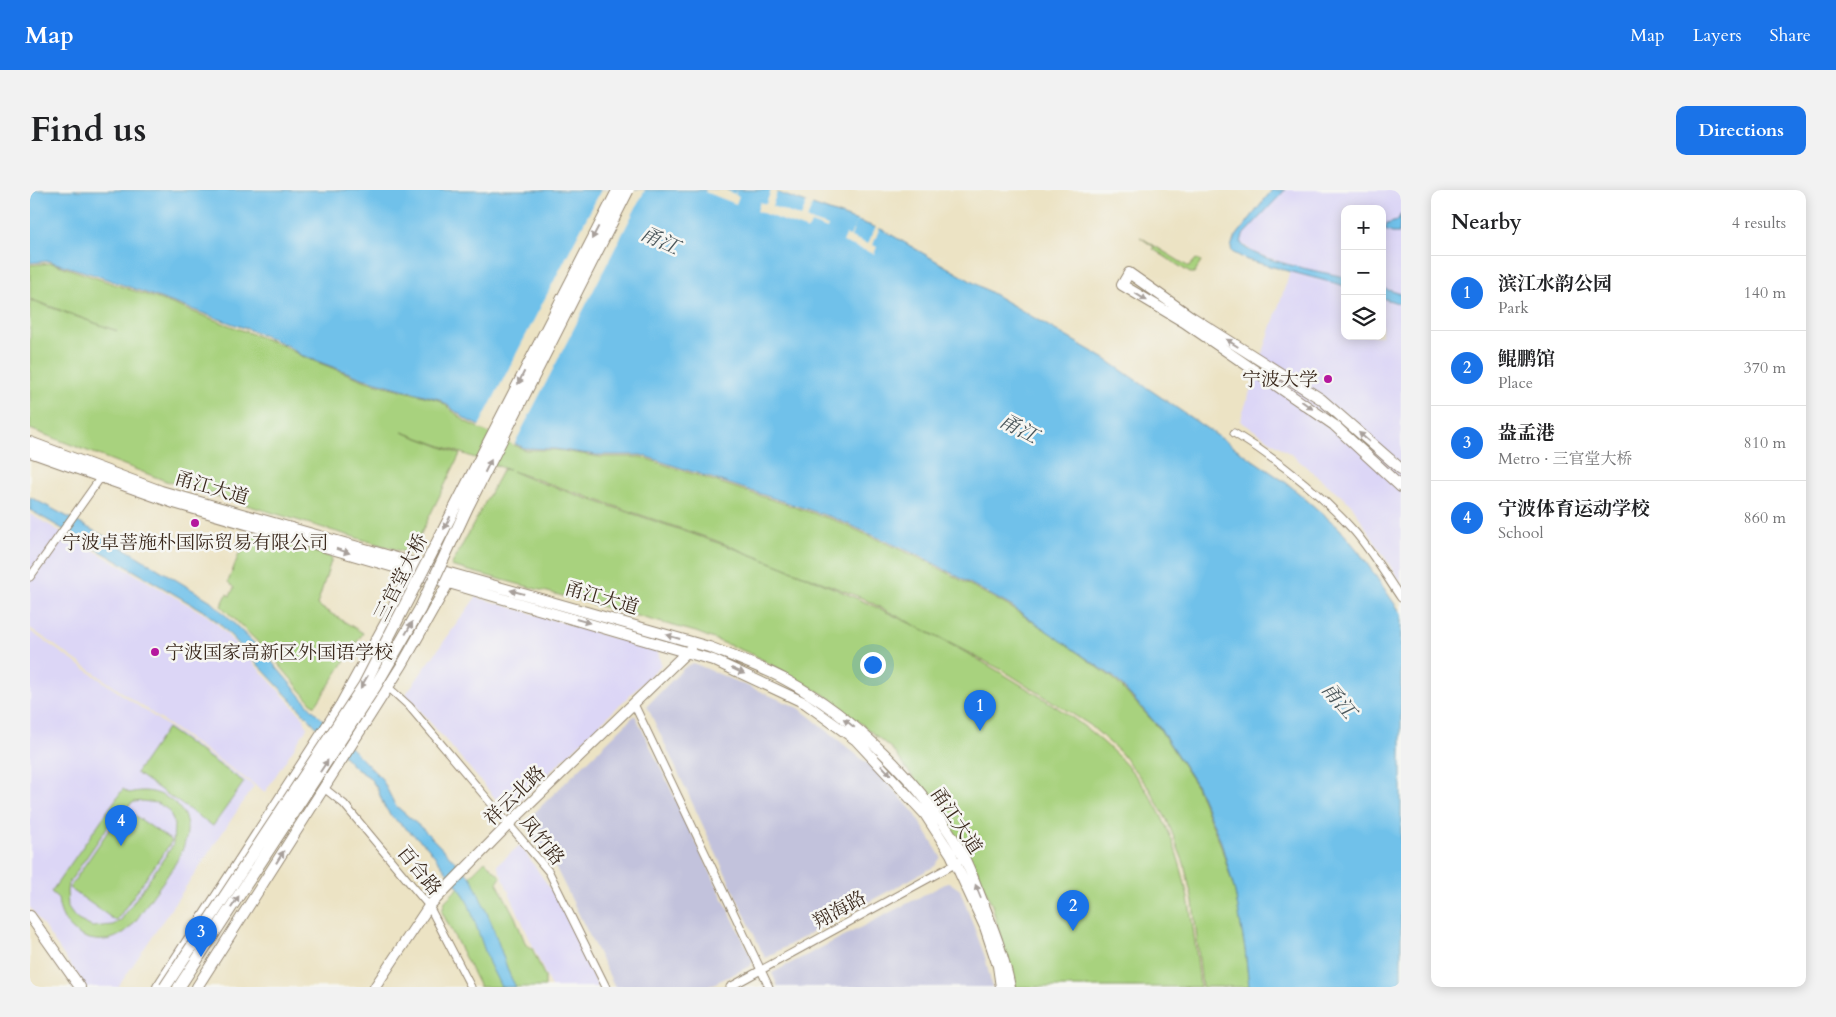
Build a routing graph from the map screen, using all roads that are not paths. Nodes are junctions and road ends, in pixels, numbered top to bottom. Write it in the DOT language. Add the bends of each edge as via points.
graph roads {
  1 [pos="618,190"];
  2 [pos="628,190"];
  3 [pos="1234,433"];
  4 [pos="30,442"];
  5 [pos="30,452"];
  6 [pos="1401,469"];
  7 [pos="101,477"];
  8 [pos="1401,487"];
  9 [pos="412,566"];
  10 [pos="454,573"];
  11 [pos="30,578"];
  12 [pos="449,583"];
  13 [pos="1401,598"];
  14 [pos="696,644"];
  15 [pos="688,652"];
  16 [pos="388,687"];
  17 [pos="634,704"];
  18 [pos="324,788"];
  19 [pos="509,824"];
  20 [pos="960,862"];
  21 [pos="429,906"];
  22 [pos="30,916"];
  23 [pos="762,970"];
  24 [pos="80,987"];
  25 [pos="158,987"];
  26 [pos="165,987"];
  27 [pos="179,987"];
  28 [pos="197,987"];
  29 [pos="374,987"];
  30 [pos="471,987"];
  31 [pos="606,987"];
  32 [pos="730,987"];
  33 [pos="769,987"];
  34 [pos="1001,987"];
  35 [pos="1010,987"];
  1 -- 26 [label="main road, 三官堂大桥, one-way, bridge" via="364,685"];
  27 -- 2 [label="main road, 三官堂大桥, one-way, bridge" via="375,687 415,617"];
  3 -- 13 [label="street" via="1298,478 1355,532"];
  4 -- 9 [label="main road, 甬江大道" via="161,491"];
  5 -- 7 [label="main road, 甬江大道"];
  6 -- 8 [label="main road, one-way" via="1321,400 1129,273 1122,285 1184,322 1334,424"];
  7 -- 9 [label="main road, 甬江大道, one-way" via="174,503"];
  7 -- 11 [label="street"];
  9 -- 10 [label="main road, 甬江大道"];
  9 -- 12 [label="main road, 甬江大道"];
  9 -- 25 [label="main road" via="341,704"];
  10 -- 12 [label="main road"];
  14 -- 10 [label="main road, 甬江大道, one-way"];
  12 -- 15 [label="main road, 甬江大道, one-way"];
  12 -- 16 [label="main road"];
  14 -- 15 [label="main road, 祥云北路"];
  20 -- 14 [label="main road, 甬江大道, one-way" via="960,849 922,796 849,722 787,681"];
  15 -- 17 [label="main road, 祥云北路"];
  15 -- 20 [label="main road, 甬江大道, one-way" via="713,660 805,703 856,740 925,814"];
  16 -- 18 [label="main road"];
  16 -- 19 [label="street, 凤竹路" via="409,706"];
  17 -- 19 [label="main road, 祥云北路"];
  17 -- 23 [label="street"];
  18 -- 21 [label="street, 百合路" via="344,804"];
  28 -- 18 [label="main road, one-way"];
  19 -- 21 [label="main road, 祥云北路"];
  19 -- 31 [label="street, 凤竹路" via="549,872"];
  20 -- 23 [label="street, 翔海路"];
  20 -- 34 [label="main road, 甬江大道" via="998,966"];
  35 -- 20 [label="main road, 甬江大道, one-way" via="1003,953"];
  21 -- 29 [label="main road, 祥云北路"];
  21 -- 30 [label="street, 百合路"];
  22 -- 24 [label="main road"];
  23 -- 32 [label="street, 翔海路"];
  23 -- 33 [label="street"];
}
